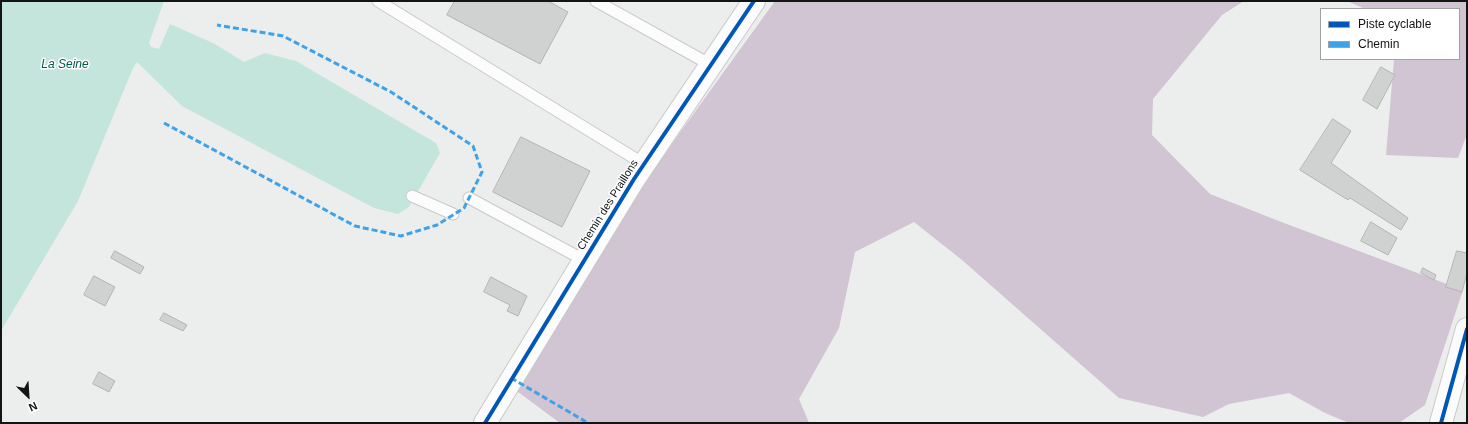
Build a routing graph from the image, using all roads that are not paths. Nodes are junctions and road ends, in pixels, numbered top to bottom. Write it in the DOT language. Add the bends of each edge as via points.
graph roads {
  1 [pos="378,1"];
  2 [pos="596,1"];
  3 [pos="754,1"];
  4 [pos="711,65"];
  5 [pos="644,164"];
  6 [pos="412,196"];
  7 [pos="469,198"];
  8 [pos="453,214"];
  9 [pos="584,260"];
  10 [pos="1467,329"];
  11 [pos="485,423"];
  12 [pos="1441,423"];
  1 -- 5 [label="lane"];
  2 -- 4 [label="lane"];
  3 -- 4 [label="street, Chemin des Praillons"];
  4 -- 5 [label="street, Chemin des Praillons"];
  5 -- 9 [label="street, Chemin des Praillons"];
  6 -- 8 [label="lane"];
  7 -- 9 [label="lane"];
  9 -- 11 [label="street, Chemin des Praillons"];
  10 -- 12 [label="street"];
}
